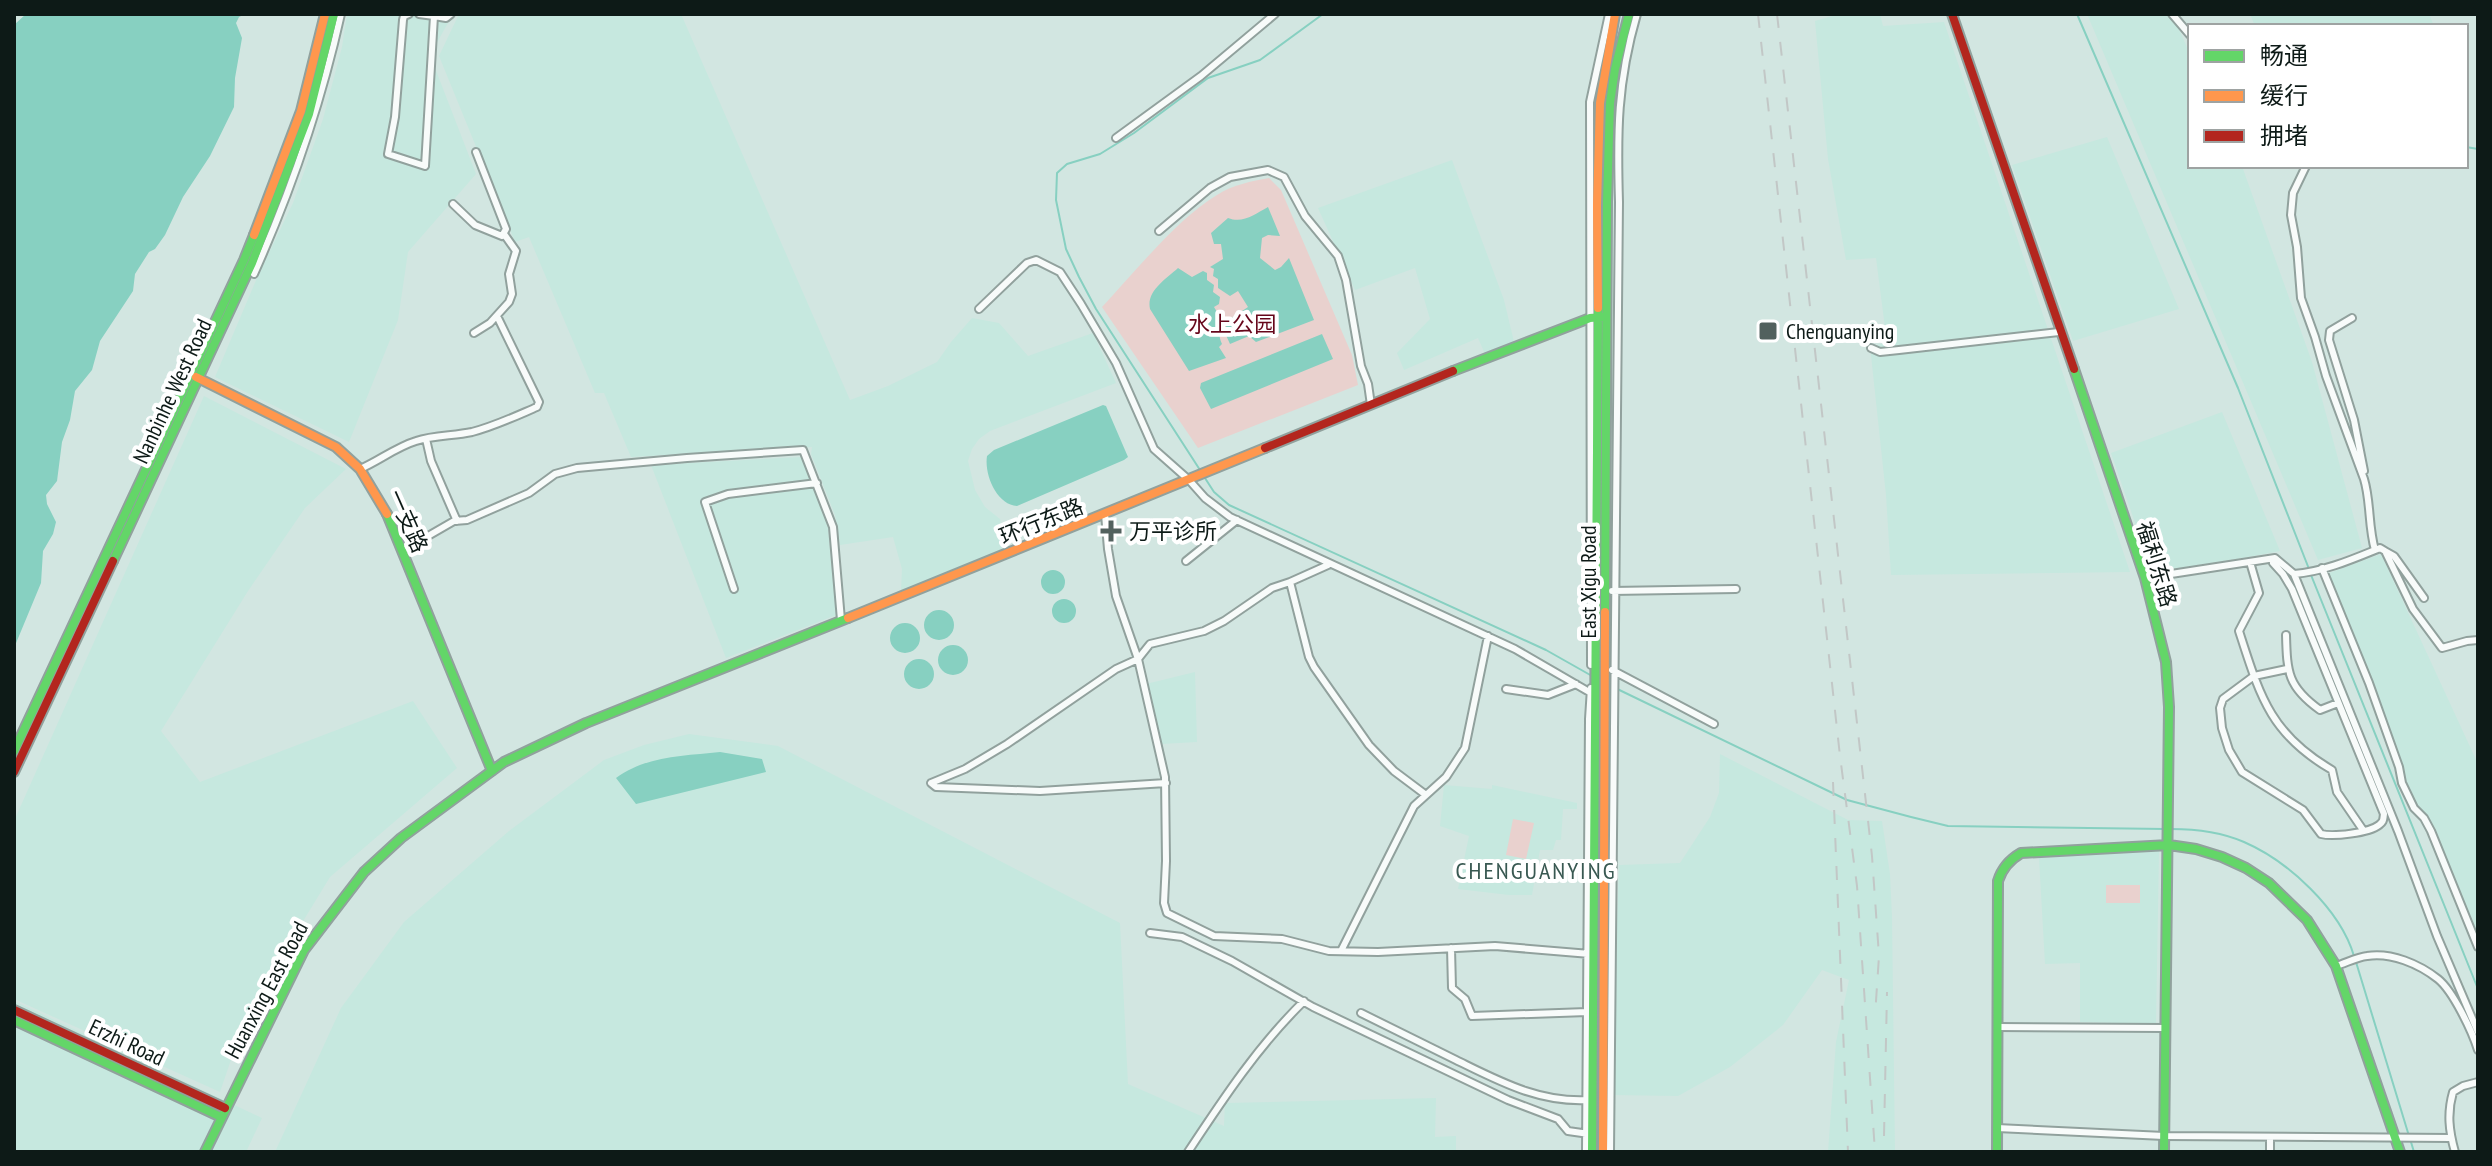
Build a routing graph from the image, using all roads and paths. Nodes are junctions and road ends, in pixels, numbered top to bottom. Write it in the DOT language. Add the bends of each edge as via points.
graph roads {
  1 [pos="333,14"];
  2 [pos="404,14"];
  3 [pos="419,14"];
  4 [pos="451,14"];
  5 [pos="1275,14"];
  6 [pos="1609,14"];
  7 [pos="1615,14"];
  8 [pos="1629,14"];
  9 [pos="1637,14"];
  10 [pos="1952,14"];
  11 [pos="2172,14"];
  12 [pos="434,16"];
  13 [pos="2188,33"];
  14 [pos="1116,138"];
  15 [pos="476,152"];
  16 [pos="2305,168"];
  17 [pos="453,204"];
  18 [pos="1159,231"];
  19 [pos="504,234"];
  20 [pos="254,274"];
  21 [pos="979,309"];
  22 [pos="497,316"];
  23 [pos="1604,317"];
  24 [pos="2352,318"];
  25 [pos="2059,332"];
  26 [pos="474,333"];
  27 [pos="1871,348"];
  28 [pos="193,378"];
  29 [pos="1371,405"];
  30 [pos="426,439"];
  31 [pos="360,469"];
  32 [pos="1191,479"];
  33 [pos="2364,479"];
  34 [pos="817,483"];
  35 [pos="1597,504"];
  36 [pos="1607,504"];
  37 [pos="1105,514"];
  38 [pos="1237,520"];
  39 [pos="457,521"];
  40 [pos="2375,550"];
  41 [pos="402,551"];
  42 [pos="2385,551"];
  43 [pos="1186,561"];
  44 [pos="2250,562"];
  45 [pos="2273,563"];
  46 [pos="1328,565"];
  47 [pos="2319,569"];
  48 [pos="2294,574"];
  49 [pos="2145,578"];
  50 [pos="1290,582"];
  51 [pos="734,589"];
  52 [pos="1736,589"];
  53 [pos="1596,591"];
  54 [pos="1611,591"];
  55 [pos="2424,598"];
  56 [pos="841,620"];
  57 [pos="2286,635"];
  58 [pos="1488,636"];
  59 [pos="2478,640"];
  60 [pos="1138,659"];
  61 [pos="1603,668"];
  62 [pos="2287,669"];
  63 [pos="2254,676"];
  64 [pos="1576,684"];
  65 [pos="1506,689"];
  66 [pos="1600,694"];
  67 [pos="2338,703"];
  68 [pos="1714,724"];
  69 [pos="14,751"];
  70 [pos="14,772"];
  71 [pos="490,772"];
  72 [pos="1166,783"];
  73 [pos="1426,795"];
  74 [pos="2363,830"];
  75 [pos="2168,843"];
  76 [pos="1150,933"];
  77 [pos="2478,947"];
  78 [pos="1451,948"];
  79 [pos="1341,951"];
  80 [pos="1591,954"];
  81 [pos="2336,966"];
  82 [pos="1304,1001"];
  83 [pos="14,1010"];
  84 [pos="1587,1012"];
  85 [pos="1361,1013"];
  86 [pos="14,1020"];
  87 [pos="1998,1027"];
  88 [pos="2166,1028"];
  89 [pos="2478,1032"];
  90 [pos="2478,1050"];
  91 [pos="2478,1082"];
  92 [pos="1589,1100"];
  93 [pos="225,1108"];
  94 [pos="221,1117"];
  95 [pos="1997,1128"];
  96 [pos="1589,1134"];
  97 [pos="2164,1136"];
  98 [pos="2270,1137"];
  99 [pos="2398,1138"];
  100 [pos="2451,1138"];
  101 [pos="205,1152"];
  102 [pos="1188,1152"];
  103 [pos="1586,1152"];
  104 [pos="1592,1152"];
  105 [pos="1603,1152"];
  106 [pos="1610,1152"];
  107 [pos="1997,1152"];
  108 [pos="2164,1152"];
  109 [pos="2270,1152"];
  110 [pos="2400,1152"];
  111 [pos="2455,1152"];
  1 -- 20 [label="street" via="327,76 282,210"];
  1 -- 28 [label="main road, Nanbinhe West Road" via="309,114 252,263"];
  2 -- 12 [label="street" via="388,154 425,166"];
  3 -- 12 [label="street"];
  4 -- 12 [label="street"];
  5 -- 14 [label="street"];
  6 -- 23 [label="street" via="1590,102"];
  7 -- 23 [label="main road, East Xigu Road" via="1600,103 1597,205"];
  8 -- 23 [label="main road, East Xigu Road" via="1610,103"];
  9 -- 23 [label="street" via="1618,108"];
  10 -- 25 [label="main road, 福利东路"];
  11 -- 13 [label="street"];
  15 -- 19 [label="street"];
  16 -- 33 [label="street" via="2293,193 2291,215 2301,298"];
  17 -- 19 [label="street" via="475,225"];
  18 -- 29 [label="street" via="1230,177 1268,170 1284,177 1305,216 1338,256"];
  19 -- 22 [label="street" via="516,251 509,274 512,294"];
  21 -- 32 [label="street" via="1027,263 1036,260 1060,272 1116,363 1154,449"];
  22 -- 26 [label="street"];
  22 -- 30 [label="street" via="537,407 473,431"];
  23 -- 29 [label="main road, 环行东路" via="1497,353"];
  23 -- 35 [label="main road, East Xigu Road"];
  23 -- 36 [label="main road, East Xigu Road"];
  23 -- 54 [label="street"];
  23 -- 61 [label="street" via="1592,399 1589,570"];
  24 -- 33 [label="street" via="2330,331 2329,340 2354,420"];
  25 -- 27 [label="street" via="1880,352"];
  25 -- 49 [label="main road, 福利东路"];
  28 -- 31 [label="main road, 一支路" via="326,440"];
  28 -- 69 [label="main road, Nanbinhe West Road"];
  28 -- 70 [label="main road, Nanbinhe West Road"];
  28 -- 71 [label="main road, 一支路" via="323,445 363,482"];
  29 -- 32 [label="main road, 环行东路"];
  30 -- 31 [label="street"];
  30 -- 39 [label="street"];
  31 -- 41 [label="main road, 一支路" via="380,499"];
  32 -- 37 [label="main road, 环行东路"];
  32 -- 38 [label="street" via="1205,498"];
  33 -- 40 [label="street"];
  34 -- 39 [label="street" via="803,450 577,468"];
  34 -- 51 [label="street" via="728,494 705,502"];
  34 -- 56 [label="street" via="833,527"];
  35 -- 36 [label="main road"];
  35 -- 53 [label="main road, East Xigu Road"];
  36 -- 54 [label="main road, East Xigu Road"];
  37 -- 56 [label="main road, 环行东路"];
  37 -- 60 [label="street" via="1116,596"];
  38 -- 43 [label="street"];
  38 -- 58 [label="street"];
  39 -- 41 [label="street"];
  40 -- 42 [label="street"];
  40 -- 47 [label="street"];
  41 -- 71 [label="main road, 一支路"];
  42 -- 55 [label="street"];
  42 -- 59 [label="street" via="2413,609 2442,648"];
  44 -- 48 [label="street" via="2275,558"];
  44 -- 49 [label="street"];
  44 -- 63 [label="street" via="2259,593 2239,631"];
  45 -- 67 [label="street" via="2292,589"];
  46 -- 50 [label="street"];
  47 -- 48 [label="street"];
  47 -- 77 [label="street" via="2369,683 2402,783 2431,831"];
  48 -- 89 [label="street"];
  49 -- 75 [label="main road, 福利东路" via="2166,662"];
  50 -- 60 [label="street" via="1204,631 1150,644"];
  50 -- 73 [label="street" via="1314,667 1369,745"];
  52 -- 54 [label="street"];
  53 -- 54 [label="street"];
  53 -- 61 [label="main road, East Xigu Road"];
  54 -- 61 [label="main road, East Xigu Road"];
  56 -- 71 [label="main road, 环行东路" via="586,723"];
  57 -- 62 [label="street"];
  58 -- 64 [label="street"];
  58 -- 73 [label="street" via="1465,748 1454,768"];
  60 -- 72 [label="street"];
  60 -- 72 [label="street" via="1007,744 931,783 1040,791"];
  61 -- 66 [label="main road, East Xigu Road"];
  61 -- 66 [label="street"];
  61 -- 68 [label="street"];
  62 -- 63 [label="street"];
  62 -- 67 [label="street" via="2295,689 2320,710"];
  63 -- 74 [label="street" via="2264,704 2284,733 2332,770 2337,792"];
  63 -- 74 [label="street" via="2223,699 2220,708 2235,763 2303,810 2321,834"];
  64 -- 65 [label="street" via="1548,695"];
  64 -- 66 [label="street"];
  66 -- 80 [label="main road, East Xigu Road"];
  66 -- 105 [label="main road, East Xigu Road"];
  66 -- 106 [label="street"];
  67 -- 74 [label="street" via="2384,814 2380,824"];
  71 -- 93 [label="main road, Huanxing East Road" via="401,838 329,913 304,950"];
  72 -- 79 [label="street" via="1167,913 1214,936 1282,939"];
  73 -- 79 [label="street" via="1414,806"];
  75 -- 81 [label="main road" via="2211,853 2263,877 2298,908"];
  75 -- 87 [label="main road" via="2021,853 2011,858 1998,881"];
  75 -- 88 [label="main road, 福利东路"];
  76 -- 82 [label="street" via="1182,937"];
  78 -- 79 [label="street"];
  78 -- 80 [label="street"];
  78 -- 84 [label="street" via="1452,988 1465,999 1472,1016"];
  80 -- 84 [label="street"];
  80 -- 92 [label="main road, East Xigu Road"];
  81 -- 90 [label="street" via="2362,957 2408,961 2440,980"];
  81 -- 99 [label="main road"];
  82 -- 96 [label="street" via="1558,1119 1568,1131"];
  82 -- 102 [label="street" via="1251,1060"];
  83 -- 93 [label="main road, Erzhi Road"];
  84 -- 92 [label="street"];
  85 -- 92 [label="street" via="1509,1086 1539,1097"];
  86 -- 94 [label="main road, Erzhi Road"];
  87 -- 88 [label="street"];
  87 -- 95 [label="main road"];
  88 -- 97 [label="main road, 福利东路"];
  91 -- 100 [label="street" via="2453,1092"];
  92 -- 96 [label="main road, East Xigu Road"];
  93 -- 94 [label="main road, Huanxing East Road"];
  94 -- 101 [label="main road, Huanxing East Road"];
  95 -- 97 [label="street"];
  95 -- 107 [label="main road"];
  96 -- 103 [label="street"];
  96 -- 104 [label="main road, East Xigu Road"];
  97 -- 98 [label="street"];
  97 -- 108 [label="main road, 福利东路"];
  98 -- 99 [label="street"];
  98 -- 109 [label="street"];
  99 -- 100 [label="street"];
  99 -- 110 [label="main road"];
  100 -- 111 [label="street"];
}
